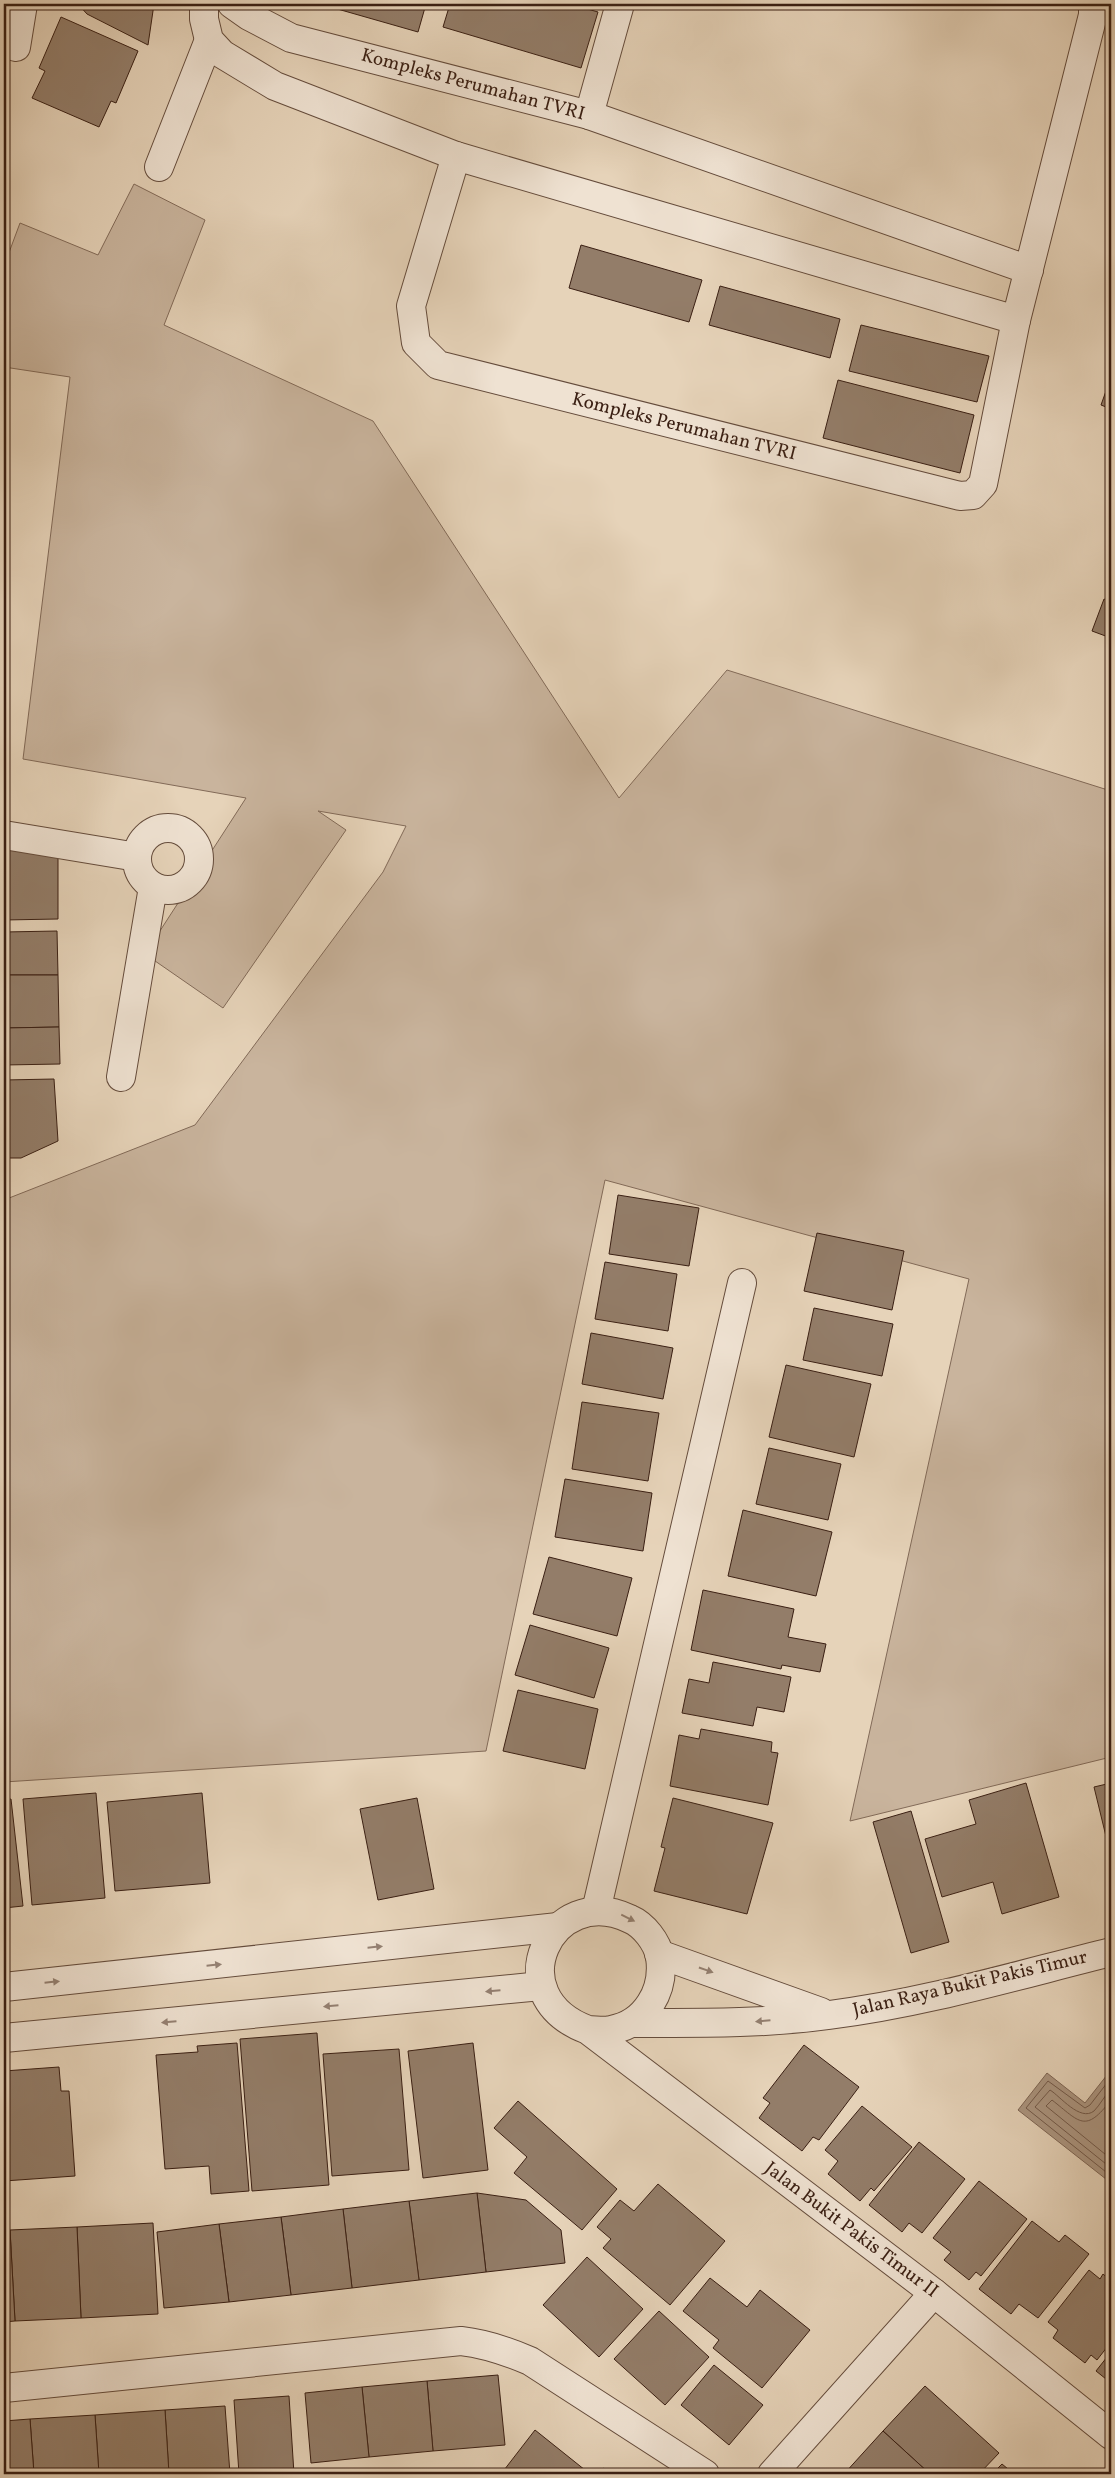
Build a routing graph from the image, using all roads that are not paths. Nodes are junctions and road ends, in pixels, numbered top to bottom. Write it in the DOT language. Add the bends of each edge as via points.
graph roads {
  1 [pos="23,4"];
  2 [pos="204,4"];
  3 [pos="232,4"];
  4 [pos="620,4"];
  5 [pos="1094,4"];
  6 [pos="209,40"];
  7 [pos="16,47"];
  8 [pos="589,115"];
  9 [pos="456,156"];
  10 [pos="159,167"];
  11 [pos="1029,270"];
  12 [pos="1016,320"];
  13 [pos="4,835"];
  14 [pos="137,857"];
  15 [pos="153,887"];
  16 [pos="121,1077"];
  17 [pos="742,1283"];
  18 [pos="596,1911"];
  19 [pos="558,1927"];
  20 [pos="1111,1952"];
  21 [pos="659,1954"];
  22 [pos="542,1986"];
  23 [pos="4,1987"];
  24 [pos="829,2015"];
  25 [pos="632,2023"];
  26 [pos="588,2030"];
  27 [pos="4,2038"];
  28 [pos="934,2294"];
  29 [pos="4,2388"];
  30 [pos="1111,2435"];
  31 [pos="705,2474"];
  32 [pos="772,2474"];
  1 -- 7 [label="street"];
  2 -- 6 [label="street"];
  3 -- 8 [label="street, Kompleks Perumahan TVRI" via="292,38"];
  4 -- 8 [label="street"];
  5 -- 11 [label="street, Kompleks Perumahan TVRI"];
  6 -- 9 [label="street" via="222,54 275,86"];
  6 -- 10 [label="street"];
  8 -- 11 [label="street, Kompleks Perumahan TVRI"];
  9 -- 12 [label="street"];
  9 -- 12 [label="street, Kompleks Perumahan TVRI" via="411,306 416,343 438,365 968,496 983,484"];
  11 -- 12 [label="street, Kompleks Perumahan TVRI"];
  13 -- 14 [label="street"];
  14 -- 15 [label="street" via="144,879"];
  14 -- 15 [label="street" via="142,842 154,832 170,828 185,832 196,844 200,860 196,875 185,886 169,891"];
  15 -- 16 [label="street"];
  17 -- 18 [label="street"];
  18 -- 19 [label="street" via="576,1915"];
  18 -- 21 [label="street, one-way" via="617,1912 635,1921 650,1936"];
  19 -- 22 [label="street" via="546,1944 540,1965"];
  23 -- 19 [label="street, one-way"];
  20 -- 24 [label="street, Jalan Raya Bukit Pakis Timur" via="911,2001"];
  21 -- 24 [label="street, Jalan Raya Bukit Pakis Timur, one-way"];
  21 -- 25 [label="street" via="662,1974 657,1993 647,2010"];
  22 -- 26 [label="street" via="548,2002 559,2014"];
  22 -- 27 [label="street, one-way"];
  24 -- 25 [label="street, Jalan Raya Bukit Pakis Timur, one-way" via="734,2023"];
  25 -- 26 [label="street" via="610,2031"];
  26 -- 28 [label="street, Jalan Bukit Pakis Timur II"];
  28 -- 30 [label="street, Jalan Bukit Pakis Timur II"];
  28 -- 32 [label="street"];
  29 -- 31 [label="street" via="462,2341 480,2343 530,2361"];
}
